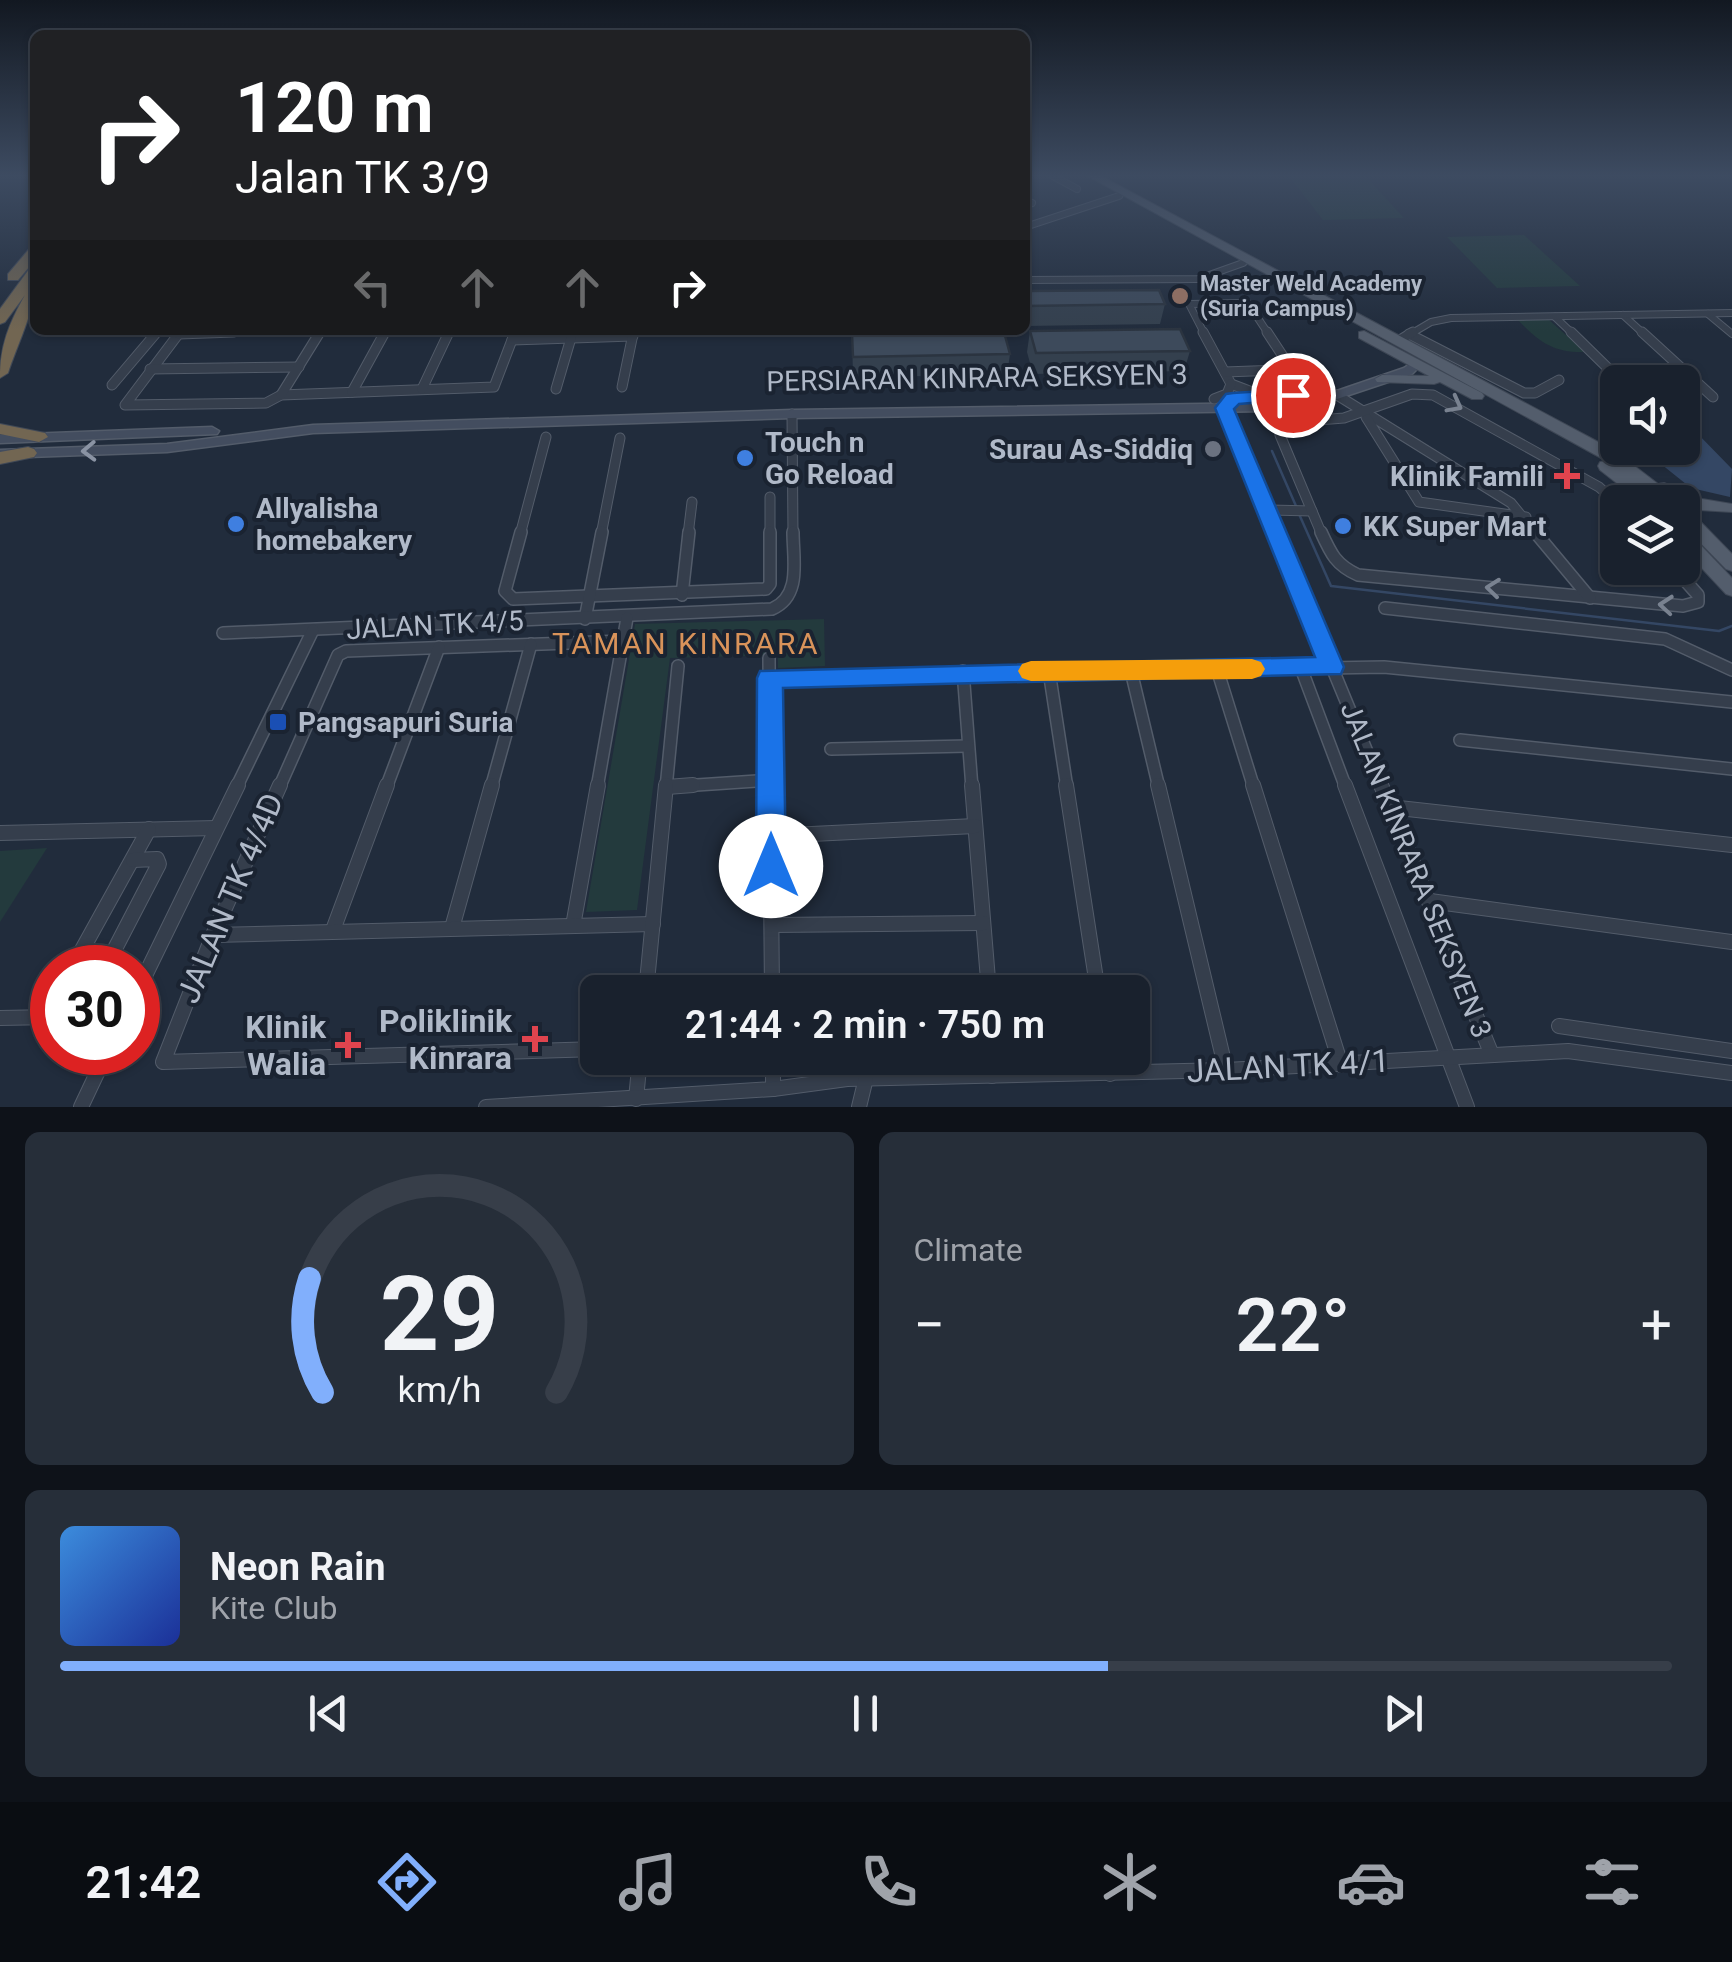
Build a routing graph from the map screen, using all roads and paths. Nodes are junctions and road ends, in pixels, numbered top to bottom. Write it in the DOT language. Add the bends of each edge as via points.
graph roads {
  1 [pos="1179,228"];
  2 [pos="1185,228"];
  3 [pos="30,246"];
  4 [pos="30,257"];
  5 [pos="1244,263"];
  6 [pos="0,273"];
  7 [pos="30,277"];
  8 [pos="1030,280"];
  9 [pos="0,295"];
  10 [pos="30,299"];
  11 [pos="1732,313"];
  12 [pos="1708,314"];
  13 [pos="1622,315"];
  14 [pos="1554,316"];
  15 [pos="0,319"];
  16 [pos="1367,330"];
  17 [pos="1732,334"];
  18 [pos="155,335"];
  19 [pos="178,335"];
  20 [pos="318,335"];
  21 [pos="383,335"];
  22 [pos="448,335"];
  23 [pos="514,335"];
  24 [pos="609,335"];
  25 [pos="634,335"];
  26 [pos="1404,337"];
  27 [pos="571,338"];
  28 [pos="1416,364"];
  29 [pos="1604,365"];
  30 [pos="300,367"];
  31 [pos="150,369"];
  32 [pos="1225,372"];
  33 [pos="0,373"];
  34 [pos="1378,376"];
  35 [pos="1559,380"];
  36 [pos="112,385"];
  37 [pos="622,387"];
  38 [pos="556,389"];
  39 [pos="422,390"];
  40 [pos="352,392"];
  41 [pos="1501,392"];
  42 [pos="1472,394"];
  43 [pos="281,395"];
  44 [pos="1337,395"];
  45 [pos="1713,396"];
  46 [pos="1222,398"];
  47 [pos="840,406"];
  48 [pos="722,408"];
  49 [pos="1363,412"];
  50 [pos="792,414"];
  51 [pos="0,428"];
  52 [pos="546,437"];
  53 [pos="0,438"];
  54 [pos="620,438"];
  55 [pos="34,445"];
  56 [pos="0,456"];
  57 [pos="1607,466"];
  58 [pos="1637,474"];
  59 [pos="1630,485"];
  60 [pos="1643,485"];
  61 [pos="1649,485"];
  62 [pos="1600,488"];
  63 [pos="770,496"];
  64 [pos="692,502"];
  65 [pos="1274,510"];
  66 [pos="1308,511"];
  67 [pos="1526,517"];
  68 [pos="1700,535"];
  69 [pos="1700,544"];
  70 [pos="1721,561"];
  71 [pos="1689,585"];
  72 [pos="1732,589"];
  73 [pos="682,594"];
  74 [pos="590,598"];
  75 [pos="1590,598"];
  76 [pos="1385,608"];
  77 [pos="627,618"];
  78 [pos="585,619"];
  79 [pos="313,630"];
  80 [pos="223,633"];
  81 [pos="623,641"];
  82 [pos="532,644"];
  83 [pos="438,647"];
  84 [pos="770,658"];
  85 [pos="678,666"];
  86 [pos="1332,667"];
  87 [pos="1301,668"];
  88 [pos="1217,670"];
  89 [pos="1732,670"];
  90 [pos="1049,671"];
  91 [pos="1131,671"];
  92 [pos="963,672"];
  93 [pos="770,678"];
  94 [pos="1732,702"];
  95 [pos="1460,740"];
  96 [pos="968,746"];
  97 [pos="831,749"];
  98 [pos="1732,769"];
  99 [pos="770,780"];
  100 [pos="667,787"];
  101 [pos="1390,806"];
  102 [pos="975,826"];
  103 [pos="216,828"];
  104 [pos="149,829"];
  105 [pos="0,833"];
  106 [pos="771,836"];
  107 [pos="1732,845"];
  108 [pos="132,860"];
  109 [pos="1430,901"];
  110 [pos="983,923"];
  111 [pos="653,924"];
  112 [pos="772,925"];
  113 [pos="572,926"];
  114 [pos="452,928"];
  115 [pos="333,930"];
  116 [pos="213,935"];
  117 [pos="1732,942"];
  118 [pos="85,945"];
  119 [pos="116,945"];
  120 [pos="160,945"];
  121 [pos="648,975"];
  122 [pos="772,975"];
  123 [pos="987,975"];
  124 [pos="1095,975"];
  125 [pos="30,1017"];
  126 [pos="0,1018"];
  127 [pos="1559,1026"];
  128 [pos="580,1050"];
  129 [pos="1732,1050"];
  130 [pos="1492,1055"];
  131 [pos="1449,1058"];
  132 [pos="1341,1065"];
  133 [pos="1150,1067"];
  134 [pos="1226,1070"];
  135 [pos="1732,1073"];
  136 [pos="96,1075"];
  137 [pos="638,1075"];
  138 [pos="773,1075"];
  139 [pos="1004,1075"];
  140 [pos="992,1076"];
  141 [pos="866,1078"];
  142 [pos="773,1089"];
  143 [pos="636,1099"];
  144 [pos="81,1107"];
  145 [pos="490,1107"];
  146 [pos="858,1107"];
  147 [pos="1467,1107"];
  1 -- 5 [label="main road"];
  2 -- 16 [label="main road"];
  3 -- 6 [label="highway"];
  4 -- 9 [label="highway"];
  5 -- 8 [label="street" via="1198,278"];
  5 -- 16 [label="main road"];
  7 -- 15 [label="highway"];
  10 -- 33 [label="highway"];
  11 -- 12 [label="street"];
  12 -- 13 [label="street"];
  12 -- 17 [label="street"];
  13 -- 14 [label="street"];
  13 -- 45 [label="street"];
  14 -- 26 [label="street" via="1444,318"];
  14 -- 29 [label="street"];
  16 -- 26 [label="main road"];
  16 -- 28 [label="main road"];
  16 -- 34 [label="main road" via="1383,358"];
  18 -- 36 [label="street"];
  19 -- 31 [label="street"];
  20 -- 30 [label="street"];
  21 -- 40 [label="street"];
  22 -- 39 [label="street"];
  23 -- 27 [label="street"];
  23 -- 39 [label="street" via="494,387"];
  24 -- 27 [label="street"];
  25 -- 37 [label="street"];
  26 -- 41 [label="main road"];
  27 -- 38 [label="street"];
  28 -- 34 [label="main road, PERSIARAN KINRARA SEKSYEN 3"];
  28 -- 41 [label="main road"];
  28 -- 42 [label="main road"];
  30 -- 31 [label="street"];
  30 -- 43 [label="street"];
  31 -- 43 [label="street" via="125,405 266,403"];
  32 -- 32 [label="street, JALAN KINRARA SEKSYEN 3" via="1189,306 1190,304 1248,302 1288,364 1281,370"];
  32 -- 46 [label="street, JALAN KINRARA SEKSYEN 3"];
  34 -- 42 [label="main road" via="1432,379"];
  34 -- 44 [label="main road, PERSIARAN KINRARA SEKSYEN 3"];
  34 -- 46 [label="main road, PERSIARAN KINRARA SEKSYEN 3" via="1265,398"];
  35 -- 41 [label="street" via="1535,393"];
  39 -- 40 [label="street"];
  40 -- 43 [label="street"];
  41 -- 58 [label="main road"];
  42 -- 57 [label="main road"];
  44 -- 46 [label="main road, PERSIARAN KINRARA SEKSYEN 3" via="1269,407"];
  44 -- 49 [label="street"];
  46 -- 47 [label="main road, PERSIARAN KINRARA SEKSYEN 3"];
  46 -- 50 [label="main road, PERSIARAN KINRARA SEKSYEN 3"];
  46 -- 65 [label="street, JALAN KINRARA SEKSYEN 3"];
  47 -- 48 [label="main road, PERSIARAN KINRARA SEKSYEN 3"];
  47 -- 50 [label="main road"];
  48 -- 50 [label="main road"];
  48 -- 55 [label="main road, PERSIARAN KINRARA SEKSYEN 3" via="320,421"];
  49 -- 62 [label="street, one-way" via="1412,394 1440,396"];
  49 -- 66 [label="street" via="1292,422 1280,435"];
  49 -- 67 [label="street"];
  49 -- 67 [label="street" via="1419,502"];
  50 -- 55 [label="main road, PERSIARAN KINRARA SEKSYEN 3, one-way" via="313,428 150,449"];
  50 -- 77 [label="street, JALAN TK 4/5" via="790,597 758,612"];
  51 -- 55 [label="highway"];
  52 -- 74 [label="street" via="506,596"];
  53 -- 55 [label="main road"];
  54 -- 74 [label="street"];
  55 -- 56 [label="highway"];
  57 -- 59 [label="main road"];
  57 -- 60 [label="main road"];
  58 -- 61 [label="main road"];
  58 -- 70 [label="main road" via="1681,497 1723,508 1708,529"];
  63 -- 73 [label="street" via="766,589"];
  64 -- 73 [label="street"];
  65 -- 66 [label="street"];
  65 -- 86 [label="street, JALAN KINRARA SEKSYEN 3"];
  75 -- 66 [label="street, one-way" via="1358,574 1336,562"];
  67 -- 75 [label="street"];
  68 -- 70 [label="main road"];
  69 -- 70 [label="main road"];
  70 -- 72 [label="main road"];
  71 -- 75 [label="street, one-way" via="1698,602 1683,606"];
  73 -- 74 [label="street"];
  74 -- 78 [label="street"];
  76 -- 89 [label="street" via="1665,639"];
  77 -- 78 [label="street, JALAN TK 4/5"];
  77 -- 81 [label="street"];
  78 -- 79 [label="street, JALAN TK 4/5"];
  79 -- 80 [label="street, JALAN TK 4/5"];
  79 -- 103 [label="street, JALAN TK 4/5"];
  81 -- 82 [label="street, JALAN TK 4/4D"];
  81 -- 113 [label="street"];
  82 -- 83 [label="street, JALAN TK 4/4D"];
  82 -- 114 [label="street"];
  83 -- 115 [label="street"];
  83 -- 116 [label="street, JALAN TK 4/4D" via="346,651 331,662"];
  84 -- 93 [label="street"];
  85 -- 100 [label="street"];
  86 -- 87 [label="street"];
  86 -- 94 [label="street" via="1423,668"];
  86 -- 101 [label="street, JALAN KINRARA SEKSYEN 3"];
  87 -- 88 [label="street"];
  87 -- 131 [label="street"];
  88 -- 91 [label="street"];
  88 -- 132 [label="street"];
  90 -- 91 [label="street"];
  90 -- 92 [label="street"];
  90 -- 124 [label="street"];
  91 -- 134 [label="street"];
  92 -- 93 [label="street"];
  92 -- 96 [label="street"];
  93 -- 99 [label="street"];
  95 -- 98 [label="street"];
  96 -- 97 [label="street"];
  96 -- 102 [label="street"];
  99 -- 100 [label="street"];
  99 -- 106 [label="street"];
  100 -- 111 [label="street"];
  101 -- 107 [label="street"];
  101 -- 109 [label="street, JALAN KINRARA SEKSYEN 3"];
  102 -- 106 [label="street"];
  102 -- 110 [label="street"];
  103 -- 104 [label="street"];
  103 -- 120 [label="street, JALAN TK 4/5"];
  104 -- 105 [label="street"];
  104 -- 108 [label="street"];
  106 -- 112 [label="street"];
  108 -- 118 [label="street"];
  108 -- 119 [label="street" via="159,864"];
  109 -- 117 [label="street"];
  109 -- 130 [label="street, JALAN KINRARA SEKSYEN 3"];
  110 -- 112 [label="street"];
  110 -- 123 [label="street"];
  111 -- 113 [label="street"];
  111 -- 121 [label="street"];
  112 -- 122 [label="street"];
  113 -- 114 [label="street"];
  114 -- 115 [label="street"];
  115 -- 116 [label="street"];
  116 -- 128 [label="street, JALAN TK 4/4D" via="163,1062"];
  125 -- 126 [label="street"];
  127 -- 129 [label="street"];
  130 -- 131 [label="street, JALAN TK 4/1"];
  130 -- 135 [label="street, JALAN TK 4/1" via="1614,1055"];
  131 -- 132 [label="street, JALAN TK 4/1"];
  131 -- 147 [label="street"];
  132 -- 134 [label="street, JALAN TK 4/1"];
  133 -- 134 [label="street, JALAN TK 4/1"];
  136 -- 144 [label="street"];
  137 -- 143 [label="street"];
  138 -- 142 [label="street"];
  139 -- 140 [label="street, JALAN TK 4/1"];
  140 -- 141 [label="street, JALAN TK 4/1"];
  141 -- 142 [label="street, JALAN TK 4/1"];
  141 -- 146 [label="street"];
  142 -- 143 [label="street, JALAN TK 4/1"];
  143 -- 145 [label="street, JALAN TK 4/1"];
}
